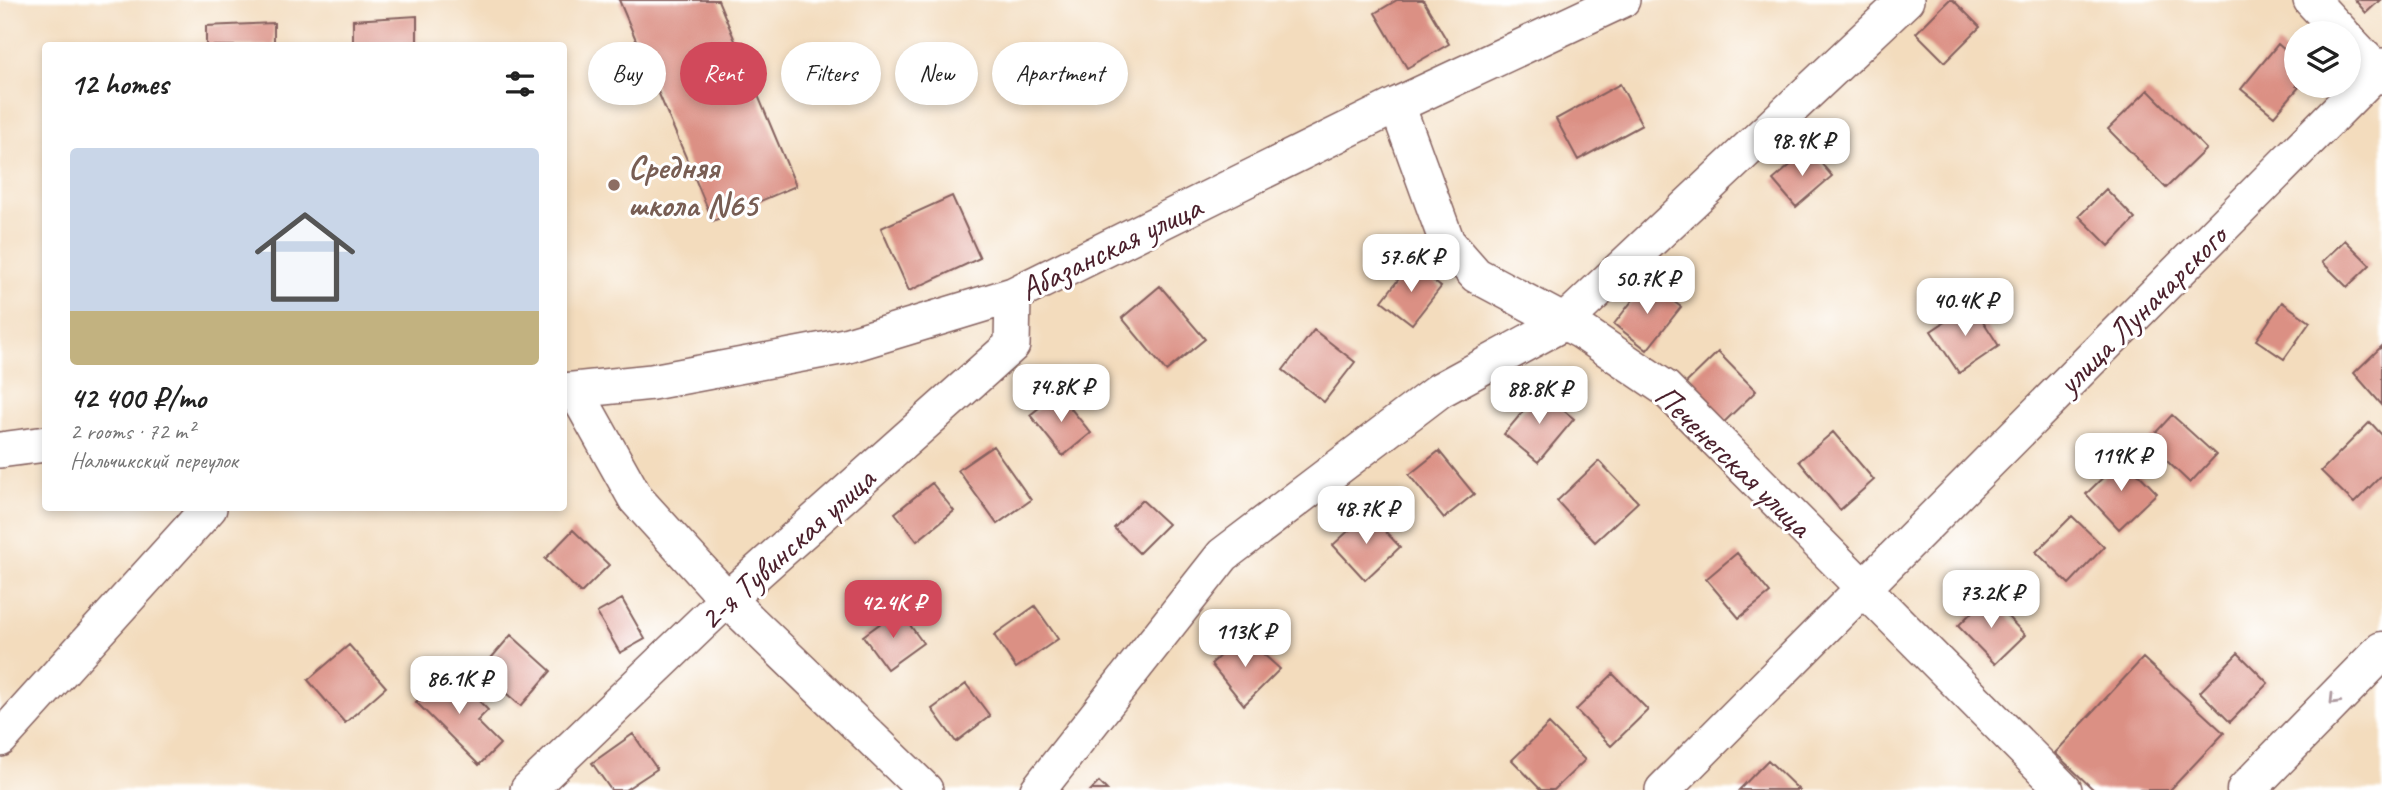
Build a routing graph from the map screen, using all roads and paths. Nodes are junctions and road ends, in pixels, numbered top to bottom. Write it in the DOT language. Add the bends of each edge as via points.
graph roads {
  1 [pos="1622,0"];
  2 [pos="1906,0"];
  3 [pos="2311,0"];
  4 [pos="2331,21"];
  5 [pos="2361,53"];
  6 [pos="2380,71"];
  7 [pos="1397,105"];
  8 [pos="1013,295"];
  9 [pos="1563,323"];
  10 [pos="570,391"];
  11 [pos="42,445"];
  12 [pos="0,450"];
  13 [pos="206,511"];
  14 [pos="1864,589"];
  15 [pos="727,599"];
  16 [pos="2382,651"];
  17 [pos="0,739"];
  18 [pos="528,790"];
  19 [pos="925,790"];
  20 [pos="1038,790"];
  21 [pos="1663,790"];
  22 [pos="2064,790"];
  23 [pos="2246,790"];
  1 -- 7 [label="street, Абазанская улица"];
  2 -- 9 [label="street"];
  3 -- 4 [label="street"];
  5 -- 6 [label="street"];
  6 -- 14 [label="street, улица Луначарского"];
  7 -- 8 [label="street, Абазанская улица"];
  7 -- 9 [label="street, Печенегская улица" via="1447,242 1476,275"];
  8 -- 10 [label="street, Абазанская улица" via="845,346 652,382"];
  8 -- 15 [label="street, 2-я Тувинская улица" via="1012,345"];
  9 -- 14 [label="street, Печенегская улица" via="1665,388"];
  9 -- 20 [label="street" via="1440,390 1223,555"];
  10 -- 15 [label="street" via="636,499"];
  11 -- 12 [label="street"];
  13 -- 17 [label="street"];
  14 -- 21 [label="street, улица Луначарского"];
  14 -- 22 [label="street, Печенегская улица"];
  15 -- 18 [label="street, 2-я Тувинская улица"];
  15 -- 19 [label="street"];
  16 -- 23 [label="main road, one-way"];
}
